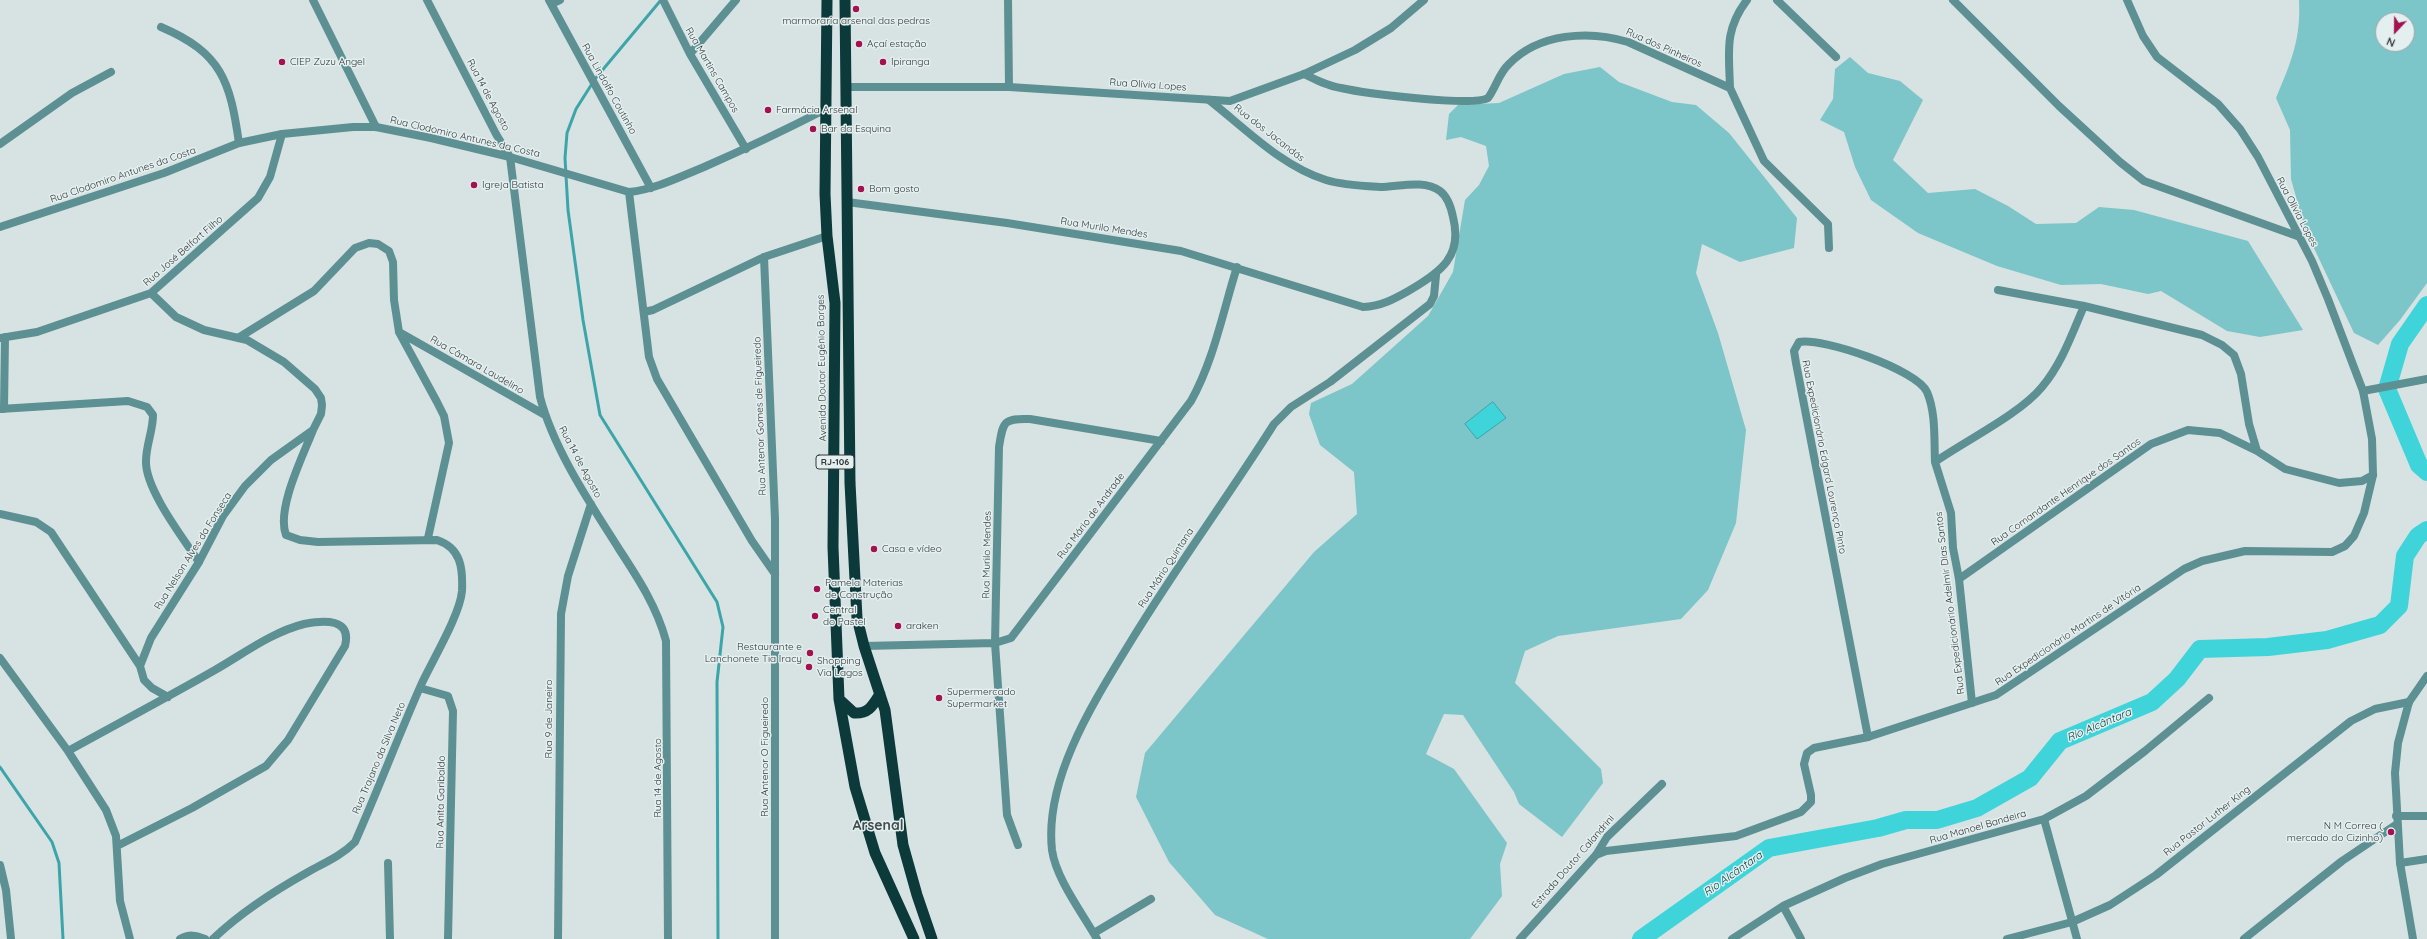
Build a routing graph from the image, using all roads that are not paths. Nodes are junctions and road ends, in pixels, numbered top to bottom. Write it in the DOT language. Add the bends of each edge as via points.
graph roads {
  1 [pos="313,0"];
  2 [pos="427,0"];
  3 [pos="560,0"];
  4 [pos="736,0"];
  5 [pos="826,0"];
  6 [pos="845,0"];
  7 [pos="1008,0"];
  8 [pos="1424,0"];
  9 [pos="1747,0"];
  10 [pos="1777,0"];
  11 [pos="1953,0"];
  12 [pos="2127,0"];
  13 [pos="550,2"];
  14 [pos="664,2"];
  15 [pos="161,27"];
  16 [pos="690,54"];
  17 [pos="1836,56"];
  18 [pos="111,72"];
  19 [pos="1304,74"];
  20 [pos="845,87"];
  21 [pos="1009,87"];
  22 [pos="1730,88"];
  23 [pos="1209,100"];
  24 [pos="824,110"];
  25 [pos="376,127"];
  26 [pos="282,134"];
  27 [pos="239,143"];
  28 [pos="0,144"];
  29 [pos="746,149"];
  30 [pos="510,157"];
  31 [pos="651,188"];
  32 [pos="629,192"];
  33 [pos="847,202"];
  34 [pos="0,227"];
  35 [pos="827,236"];
  36 [pos="2300,238"];
  37 [pos="1830,248"];
  38 [pos="764,257"];
  39 [pos="1237,267"];
  40 [pos="1436,275"];
  41 [pos="1998,290"];
  42 [pos="151,293"];
  43 [pos="1350,305"];
  44 [pos="2084,306"];
  45 [pos="644,312"];
  46 [pos="399,332"];
  47 [pos="2,338"];
  48 [pos="238,338"];
  49 [pos="2427,379"];
  50 [pos="2363,391"];
  51 [pos="2,409"];
  52 [pos="545,415"];
  53 [pos="312,430"];
  54 [pos="1161,441"];
  55 [pos="2257,451"];
  56 [pos="1935,462"];
  57 [pos="2373,475"];
  58 [pos="591,504"];
  59 [pos="0,514"];
  60 [pos="428,538"];
  61 [pos="199,562"];
  62 [pos="775,574"];
  63 [pos="1959,579"];
  64 [pos="995,643"];
  65 [pos="864,646"];
  66 [pos="0,658"];
  67 [pos="140,666"];
  68 [pos="2427,676"];
  69 [pos="420,688"];
  70 [pos="880,694"];
  71 [pos="168,697"];
  72 [pos="2209,698"];
  73 [pos="839,699"];
  74 [pos="2409,702"];
  75 [pos="1972,703"];
  76 [pos="1868,736"];
  77 [pos="68,751"];
  78 [pos="1662,784"];
  79 [pos="2427,816"];
  80 [pos="2044,819"];
  81 [pos="2397,820"];
  82 [pos="1018,845"];
  83 [pos="117,846"];
  84 [pos="1596,855"];
  85 [pos="2427,859"];
  86 [pos="388,863"];
  87 [pos="2400,863"];
  88 [pos="0,865"];
  89 [pos="1151,899"];
  90 [pos="1784,906"];
  91 [pos="2072,922"];
  92 [pos="1096,936"];
  93 [pos="2412,938"];
  94 [pos="11,939"];
  95 [pos="130,939"];
  96 [pos="180,939"];
  97 [pos="205,939"];
  98 [pos="213,939"];
  99 [pos="390,939"];
  100 [pos="448,939"];
  101 [pos="558,939"];
  102 [pos="668,939"];
  103 [pos="775,939"];
  104 [pos="914,939"];
  105 [pos="932,939"];
  106 [pos="1520,939"];
  107 [pos="1732,939"];
  108 [pos="1801,939"];
  109 [pos="2007,939"];
  110 [pos="2077,939"];
  111 [pos="2244,939"];
  1 -- 25 [label="street"];
  2 -- 30 [label="street, Rua 14 de Agosto"];
  3 -- 13 [label="street"];
  4 -- 16 [label="street"];
  5 -- 24 [label="highway, Avenida Doutor Eugênio Borges / RJ-106"];
  6 -- 20 [label="highway, RJ-106"];
  7 -- 21 [label="street"];
  8 -- 19 [label="street, Rua Olívia Lopes" via="1391,28 1355,50"];
  9 -- 22 [label="street" via="1733,21 1730,33"];
  10 -- 17 [label="street"];
  11 -- 36 [label="street" via="2059,106 2144,181"];
  12 -- 36 [label="street, Rua Olívia Lopes" via="2143,36 2157,58 2218,104 2240,129 2258,157"];
  13 -- 31 [label="street, Rua Lindolfo Coutinho"];
  14 -- 16 [label="street, Rua Martins Campos"];
  15 -- 27 [label="street" via="198,46 218,69 232,101"];
  16 -- 29 [label="street, Rua Martins Campos"];
  18 -- 28 [label="street" via="72,94"];
  19 -- 22 [label="street, Rua dos Pinheiros" via="1342,89 1476,101 1488,98 1509,64 1532,46 1549,39 1567,36 1607,37 1628,42"];
  19 -- 23 [label="street, Rua Olívia Lopes" via="1230,101"];
  20 -- 21 [label="street, Rua Olívia Lopes"];
  20 -- 33 [label="highway, RJ-106"];
  21 -- 23 [label="street, Rua Olívia Lopes"];
  22 -- 37 [label="street" via="1764,162 1828,224"];
  23 -- 40 [label="street, Rua dos Jacandás" via="1300,170 1327,181 1379,186 1422,185 1440,191 1448,199 1457,232 1449,260"];
  24 -- 29 [label="street, Rua Clodomiro Antunes da Costa"];
  24 -- 35 [label="highway, Avenida Doutor Eugênio Borges / RJ-106"];
  25 -- 26 [label="street, Rua Clodomiro Antunes da Costa"];
  25 -- 30 [label="street, Rua Clodomiro Antunes da Costa"];
  26 -- 27 [label="street, Rua Clodomiro Antunes da Costa"];
  26 -- 42 [label="street, Rua José Belfort Filho" via="270,177 258,198"];
  27 -- 34 [label="street, Rua Clodomiro Antunes da Costa" via="164,173"];
  29 -- 31 [label="street, Rua Clodomiro Antunes da Costa"];
  30 -- 32 [label="street, Rua Clodomiro Antunes da Costa"];
  30 -- 52 [label="street, Rua 14 de Agosto" via="540,397"];
  31 -- 32 [label="street, Rua Clodomiro Antunes da Costa"];
  32 -- 45 [label="street"];
  33 -- 39 [label="street, Rua Murilo Mendes" via="1007,223 1181,251"];
  33 -- 65 [label="highway, RJ-106" via="853,568 857,618"];
  35 -- 38 [label="street"];
  35 -- 73 [label="highway, Avenida Doutor Eugênio Borges / RJ-106" via="835,303 833,547"];
  36 -- 50 [label="street, Rua Olívia Lopes" via="2328,299"];
  38 -- 45 [label="street"];
  38 -- 62 [label="street, Rua Antenor Gomes de Figueiredo"];
  39 -- 43 [label="street, Rua Murilo Mendes"];
  39 -- 54 [label="street, Rua Mário de Andrade" via="1199,386"];
  40 -- 43 [label="street, Rua dos Jacandás" via="1380,306"];
  40 -- 92 [label="street, Rua Mário Quintana" via="1434,296 1430,304 1330,382 1291,407 1274,424 1161,592 1080,728 1057,796 1051,832 1052,851 1061,876"];
  41 -- 44 [label="street"];
  42 -- 47 [label="street, Rua José Belfort Filho" via="37,332"];
  42 -- 48 [label="street, Rua Nelson Alves da Fonseca" via="176,317 204,330"];
  44 -- 55 [label="street" via="2202,335 2222,345 2234,355 2241,374 2249,424"];
  44 -- 56 [label="street" via="2064,354 2042,387 2026,402"];
  45 -- 62 [label="street" via="649,357 656,379 752,541"];
  46 -- 48 [label="street" via="394,300 393,257 384,247 369,243 355,248 314,291"];
  46 -- 52 [label="street, Rua Câmara Laudelino"];
  46 -- 60 [label="street" via="438,402 444,416 449,443"];
  47 -- 51 [label="street"];
  48 -- 53 [label="street, Rua Nelson Alves da Fonseca" via="284,362 315,389 321,398 322,406 321,414"];
  49 -- 50 [label="street"];
  50 -- 57 [label="street, Rua Olívia Lopes" via="2372,439"];
  51 -- 61 [label="street" via="128,401 148,407 153,415 146,463 148,474 176,528"];
  52 -- 58 [label="street, Rua 14 de Agosto"];
  53 -- 60 [label="street, Rua Nelson Alves da Fonseca" via="287,503 283,525 286,535 318,542"];
  53 -- 61 [label="street, Rua Nelson Alves da Fonseca" via="271,460 245,486 223,516"];
  54 -- 64 [label="street, Rua Mário de Andrade" via="1011,638"];
  54 -- 64 [label="street, Rua Murilo Mendes" via="1030,419 1009,420 1004,424 999,447"];
  55 -- 57 [label="street, Rua Comandante Henrique dos Santos" via="2285,469 2339,483 2362,481"];
  55 -- 63 [label="street, Rua Comandante Henrique dos Santos" via="2220,434 2188,430 2151,444"];
  56 -- 63 [label="street, Rua Expedicionário Adelmir Dias Santos" via="1951,513 1953,548"];
  56 -- 76 [label="street, Rua Expedicionário Edgard Lourenço Pinto" via="1931,406 1926,390 1916,380 1876,359 1831,346 1799,342 1794,351 1796,363"];
  57 -- 75 [label="street, Rua Expedicionário Martins de Vitória" via="2364,513 2354,536 2345,546 2332,552 2245,551 2184,568 2002,691"];
  58 -- 101 [label="street, Rua 9 de Janeiro" via="568,576 560,614"];
  58 -- 102 [label="street, Rua 14 de Agosto" via="651,601 666,641"];
  59 -- 67 [label="street" via="36,522 51,532"];
  60 -- 69 [label="street, Rua Trajano da Silva Neto" via="446,542 457,552 462,592"];
  61 -- 67 [label="street, Rua Nelson Alves da Fonseca" via="160,623"];
  62 -- 103 [label="street, Rua Antenor O Figueiredo"];
  63 -- 75 [label="street, Rua Expedicionário Adelmir Dias Santos"];
  64 -- 65 [label="street, Rua Mário de Andrade"];
  64 -- 82 [label="street, Rua Murilo Mendes" via="1007,815"];
  65 -- 70 [label="highway, RJ-106"];
  66 -- 77 [label="street"];
  67 -- 71 [label="street" via="144,680"];
  68 -- 74 [label="street"];
  69 -- 98 [label="street, Rua Trajano da Silva Neto" via="355,842 337,858 309,871 257,904"];
  69 -- 100 [label="street, Rua Anita Garibaldo" via="448,696 453,710"];
  70 -- 73 [label="highway" via="871,709 859,713 849,710"];
  70 -- 105 [label="highway, RJ-106" via="889,731 903,845"];
  71 -- 77 [label="street"];
  71 -- 83 [label="street" via="281,633 320,621 345,629 347,638 344,646 288,740 266,766"];
  72 -- 80 [label="street, Rua Manoel Bandeira" via="2086,796"];
  73 -- 104 [label="highway, Avenida Doutor Eugênio Borges / RJ-106" via="855,787 875,853"];
  74 -- 81 [label="street" via="2398,743 2395,773"];
  74 -- 91 [label="street, Rua Pastor Luther King" via="2375,709 2351,722 2156,875 2110,905"];
  75 -- 76 [label="street, Rua Expedicionário Martins de Vitória"];
  76 -- 84 [label="street, Rua Expedicionário Martins de Vitória" via="1814,748 1807,752 1804,764 1811,802 1801,812 1776,823 1736,836 1606,851"];
  77 -- 83 [label="street" via="106,810 113,825"];
  78 -- 84 [label="street, Estrada Doutor Calandrini" via="1607,837"];
  79 -- 81 [label="street"];
  80 -- 90 [label="street, Rua Manoel Bandeira" via="1882,864 1844,878"];
  80 -- 91 [label="street"];
  81 -- 87 [label="street"];
  81 -- 111 [label="street"];
  83 -- 95 [label="street" via="120,901"];
  84 -- 106 [label="street, Estrada Doutor Calandrini"];
  85 -- 87 [label="street"];
  86 -- 99 [label="street"];
  87 -- 93 [label="street"];
  88 -- 94 [label="street" via="6,890"];
  89 -- 92 [label="street"];
  90 -- 107 [label="street, Rua Manoel Bandeira"];
  90 -- 108 [label="street"];
  91 -- 109 [label="street, Rua Pastor Luther King"];
  91 -- 110 [label="street"];
  96 -- 97 [label="street" via="186,935"];
}
